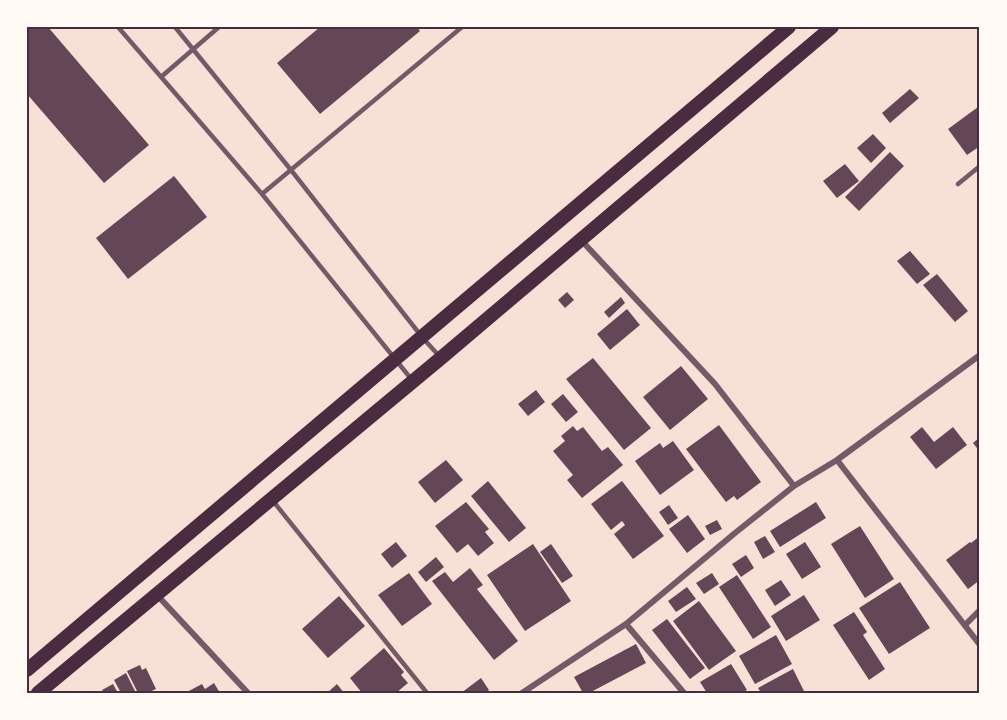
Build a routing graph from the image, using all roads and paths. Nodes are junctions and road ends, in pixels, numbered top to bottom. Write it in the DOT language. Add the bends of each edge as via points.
graph roads {
  1 [pos="118,27"];
  2 [pos="175,27"];
  3 [pos="219,27"];
  4 [pos="462,27"];
  5 [pos="789,27"];
  6 [pos="831,27"];
  7 [pos="193,50"];
  8 [pos="161,78"];
  9 [pos="980,166"];
  10 [pos="291,170"];
  11 [pos="958,184"];
  12 [pos="262,194"];
  13 [pos="580,239"];
  14 [pos="422,337"];
  15 [pos="980,355"];
  16 [pos="441,358"];
  17 [pos="396,360"];
  18 [pos="414,381"];
  19 [pos="837,460"];
  20 [pos="794,486"];
  21 [pos="271,499"];
  22 [pos="156,594"];
  23 [pos="980,610"];
  24 [pos="626,624"];
  25 [pos="966,624"];
  26 [pos="980,645"];
  27 [pos="27,670"];
  28 [pos="38,693"];
  29 [pos="248,693"];
  30 [pos="427,693"];
  31 [pos="522,693"];
  32 [pos="684,693"];
  1 -- 8 [label="lane"];
  2 -- 7 [label="lane"];
  3 -- 7 [label="lane"];
  4 -- 10 [label="lane"];
  5 -- 14 [label="main road"];
  6 -- 13 [label="main road"];
  7 -- 8 [label="lane"];
  7 -- 10 [label="lane"];
  8 -- 12 [label="lane"];
  9 -- 11 [label="lane"];
  10 -- 12 [label="lane"];
  10 -- 14 [label="lane"];
  12 -- 17 [label="lane"];
  13 -- 16 [label="main road"];
  13 -- 20 [label="street" via="715,384"];
  14 -- 16 [label="lane"];
  14 -- 17 [label="main road"];
  15 -- 19 [label="street"];
  16 -- 18 [label="main road"];
  17 -- 18 [label="lane"];
  17 -- 27 [label="main road"];
  18 -- 21 [label="main road"];
  19 -- 20 [label="street"];
  19 -- 25 [label="street"];
  20 -- 24 [label="street"];
  21 -- 22 [label="main road"];
  21 -- 30 [label="lane"];
  22 -- 28 [label="main road"];
  22 -- 29 [label="street"];
  23 -- 25 [label="street"];
  24 -- 31 [label="street"];
  24 -- 32 [label="street"];
  25 -- 26 [label="street"];
}
